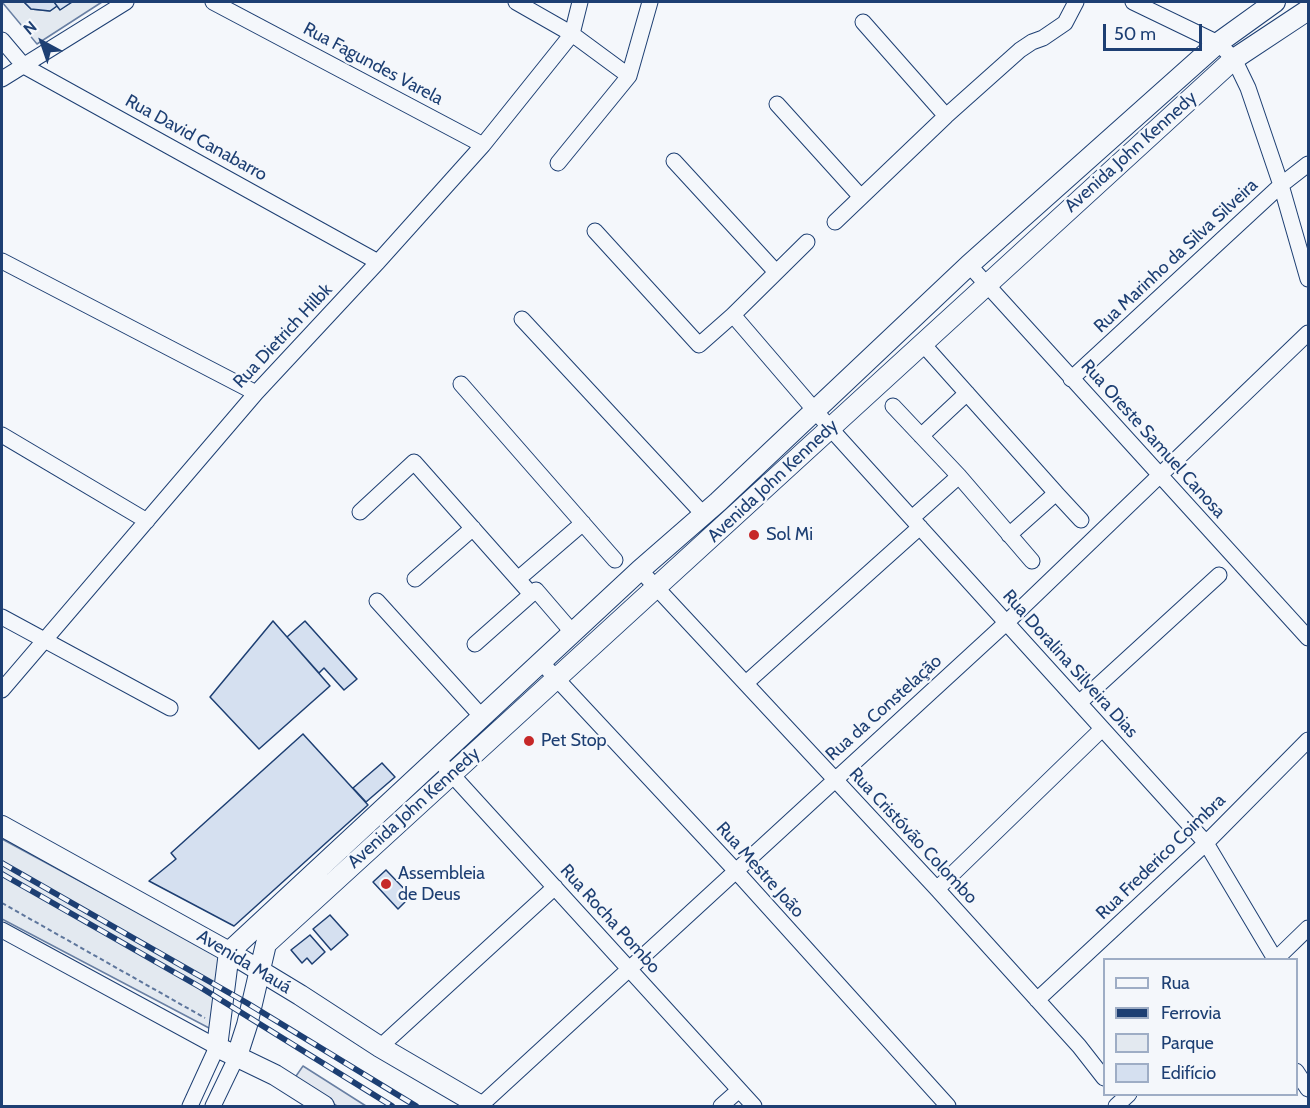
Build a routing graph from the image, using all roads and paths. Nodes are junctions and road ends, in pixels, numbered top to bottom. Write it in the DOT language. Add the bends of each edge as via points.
graph roads {
  1 [pos="126,2"];
  2 [pos="213,2"];
  3 [pos="516,2"];
  4 [pos="580,2"];
  5 [pos="650,2"];
  6 [pos="1076,2"];
  7 [pos="1133,2"];
  8 [pos="1275,2"];
  9 [pos="1308,10"];
  10 [pos="863,22"];
  11 [pos="572,34"];
  12 [pos="2,40"];
  13 [pos="1218,43"];
  14 [pos="1234,59"];
  15 [pos="24,66"];
  16 [pos="629,76"];
  17 [pos="2,79"];
  18 [pos="777,104"];
  19 [pos="946,116"];
  20 [pos="483,145"];
  21 [pos="674,160"];
  22 [pos="558,163"];
  23 [pos="1308,164"];
  24 [pos="1281,185"];
  25 [pos="861,197"];
  26 [pos="835,222"];
  27 [pos="595,231"];
  28 [pos="807,242"];
  29 [pos="2,261"];
  30 [pos="378,262"];
  31 [pos="969,265"];
  32 [pos="777,272"];
  33 [pos="1308,279"];
  34 [pos="987,283"];
  35 [pos="733,315"];
  36 [pos="522,319"];
  37 [pos="1308,333"];
  38 [pos="922,343"];
  39 [pos="1071,379"];
  40 [pos="461,384"];
  41 [pos="256,393"];
  42 [pos="967,393"];
  43 [pos="893,406"];
  44 [pos="814,410"];
  45 [pos="830,428"];
  46 [pos="2,435"];
  47 [pos="921,436"];
  48 [pos="959,476"];
  49 [pos="1160,476"];
  50 [pos="1056,493"];
  51 [pos="360,512"];
  52 [pos="704,514"];
  53 [pos="1081,520"];
  54 [pos="147,521"];
  55 [pos="583,523"];
  56 [pos="916,523"];
  57 [pos="473,528"];
  58 [pos="1009,535"];
  59 [pos="615,560"];
  60 [pos="1032,561"];
  61 [pos="640,570"];
  62 [pos="1219,575"];
  63 [pos="415,579"];
  64 [pos="518,579"];
  65 [pos="655,587"];
  66 [pos="531,594"];
  67 [pos="377,601"];
  68 [pos="2,617"];
  69 [pos="1006,623"];
  70 [pos="573,633"];
  71 [pos="1308,638"];
  72 [pos="44,641"];
  73 [pos="475,644"];
  74 [pos="541,662"];
  75 [pos="556,679"];
  76 [pos="746,683"];
  77 [pos="2,690"];
  78 [pos="1079,703"];
  79 [pos="170,708"];
  80 [pos="482,717"];
  81 [pos="1102,729"];
  82 [pos="1308,740"];
  83 [pos="437,758"];
  84 [pos="451,774"];
  85 [pos="834,779"];
  86 [pos="2,826"];
  87 [pos="1206,843"];
  88 [pos="735,870"];
  89 [pos="555,887"];
  90 [pos="937,889"];
  91 [pos="2,903"];
  92 [pos="1308,928"];
  93 [pos="2,930"];
  94 [pos="229,952"];
  95 [pos="1274,958"];
  96 [pos="1276,958"];
  97 [pos="629,969"];
  98 [pos="260,970"];
  99 [pos="1037,1000"];
  100 [pos="220,1026"];
  101 [pos="217,1047"];
  102 [pos="380,1047"];
  103 [pos="237,1056"];
  104 [pos="1298,1074"];
  105 [pos="1103,1077"];
  106 [pos="1308,1089"];
  107 [pos="739,1090"];
  108 [pos="480,1106"];
  109 [pos="190,1107"];
  110 [pos="213,1107"];
  111 [pos="324,1107"];
  112 [pos="721,1107"];
  113 [pos="754,1107"];
  114 [pos="948,1107"];
  1 -- 15 [label="street"];
  2 -- 20 [label="street, Rua Fagundes Varela"];
  3 -- 11 [label="street"];
  4 -- 11 [label="street, Rua Dietrich Hilbk"];
  5 -- 16 [label="street"];
  6 -- 19 [label="street" via="1065,23 1020,50"];
  7 -- 13 [label="street"];
  8 -- 13 [label="main road, Avenida John Kennedy"];
  9 -- 14 [label="main road, Avenida John Kennedy"];
  10 -- 19 [label="street"];
  11 -- 16 [label="street"];
  11 -- 20 [label="street, Rua Dietrich Hilbk"];
  12 -- 15 [label="street, Rua David Canabarro"];
  13 -- 14 [label="street"];
  13 -- 31 [label="main road, Avenida John Kennedy"];
  14 -- 24 [label="street"];
  14 -- 34 [label="main road, Avenida John Kennedy"];
  15 -- 17 [label="street"];
  15 -- 30 [label="street, Rua David Canabarro"];
  16 -- 22 [label="street"];
  18 -- 25 [label="street"];
  19 -- 25 [label="street"];
  20 -- 30 [label="street, Rua Dietrich Hilbk"];
  21 -- 32 [label="street"];
  23 -- 24 [label="street, Rua Marinho da Silva Silveira"];
  24 -- 33 [label="street"];
  24 -- 39 [label="street, Rua Marinho da Silva Silveira"];
  25 -- 26 [label="street"];
  27 -- 35 [label="street" via="699,345"];
  28 -- 32 [label="street"];
  29 -- 41 [label="street"];
  30 -- 41 [label="street, Rua Dietrich Hilbk"];
  31 -- 34 [label="street, Rua Oreste Samuel Canosa"];
  31 -- 44 [label="main road, Avenida John Kennedy"];
  32 -- 35 [label="street"];
  34 -- 38 [label="main road, Avenida John Kennedy"];
  34 -- 39 [label="street, Rua Oreste Samuel Canosa"];
  35 -- 44 [label="street, Rua Doralina Silveira Dias"];
  36 -- 52 [label="street"];
  37 -- 49 [label="street, Rua da Constelação"];
  38 -- 42 [label="street"];
  38 -- 45 [label="main road, Avenida John Kennedy"];
  39 -- 49 [label="street, Rua Oreste Samuel Canosa"];
  40 -- 55 [label="street"];
  41 -- 54 [label="street, Rua Dietrich Hilbk"];
  42 -- 47 [label="street"];
  42 -- 50 [label="street"];
  43 -- 47 [label="street"];
  44 -- 45 [label="street, Rua Doralina Silveira Dias"];
  44 -- 52 [label="main road, Avenida John Kennedy"];
  45 -- 56 [label="street, Rua Doralina Silveira Dias"];
  45 -- 65 [label="main road, Avenida John Kennedy"];
  46 -- 54 [label="street"];
  47 -- 48 [label="street"];
  48 -- 56 [label="street"];
  48 -- 58 [label="street"];
  49 -- 69 [label="street, Rua da Constelação"];
  49 -- 71 [label="street, Rua Oreste Samuel Canosa"];
  50 -- 53 [label="street"];
  50 -- 58 [label="street"];
  51 -- 57 [label="street" via="414,462"];
  52 -- 61 [label="main road, Avenida John Kennedy"];
  54 -- 72 [label="street, Rua Dietrich Hilbk"];
  55 -- 59 [label="street"];
  55 -- 64 [label="street"];
  56 -- 69 [label="street, Rua Doralina Silveira Dias"];
  56 -- 76 [label="street"];
  57 -- 63 [label="street"];
  57 -- 64 [label="street"];
  58 -- 60 [label="street"];
  61 -- 65 [label="street, Rua Cristóvão Colombo"];
  61 -- 70 [label="main road, Avenida John Kennedy"];
  62 -- 78 [label="street"];
  64 -- 66 [label="street"];
  65 -- 75 [label="main road, Avenida John Kennedy"];
  65 -- 76 [label="street, Rua Cristóvão Colombo"];
  66 -- 70 [label="street" via="536,590"];
  66 -- 73 [label="street"];
  67 -- 80 [label="street"];
  68 -- 72 [label="street"];
  69 -- 78 [label="street, Rua Doralina Silveira Dias"];
  69 -- 85 [label="street, Rua da Constelação"];
  70 -- 74 [label="main road, Avenida John Kennedy"];
  72 -- 77 [label="street, Rua Dietrich Hilbk"];
  72 -- 79 [label="street"];
  74 -- 75 [label="street, Rua Mestre João"];
  74 -- 80 [label="main road, Avenida John Kennedy"];
  75 -- 84 [label="main road, Avenida John Kennedy"];
  75 -- 88 [label="street, Rua Mestre João"];
  76 -- 85 [label="street, Rua Cristóvão Colombo"];
  78 -- 81 [label="street, Rua Doralina Silveira Dias"];
  80 -- 83 [label="main road, Avenida John Kennedy"];
  81 -- 87 [label="street, Rua Doralina Silveira Dias"];
  81 -- 90 [label="street"];
  82 -- 87 [label="street, Rua Frederico Coimbra"];
  83 -- 84 [label="street, Rua Rocha Pombo"];
  83 -- 94 [label="main road, Avenida John Kennedy"];
  84 -- 89 [label="street, Rua Rocha Pombo"];
  84 -- 98 [label="main road, Avenida John Kennedy" via="266,944"];
  85 -- 88 [label="street, Rua da Constelação"];
  85 -- 90 [label="street, Rua Cristóvão Colombo"];
  86 -- 94 [label="main road, Avenida Mauá"];
  87 -- 95 [label="street, Rua Doralina Silveira Dias"];
  87 -- 99 [label="street, Rua Frederico Coimbra"];
  88 -- 97 [label="street, Rua da Constelação"];
  88 -- 114 [label="street, Rua Mestre João"];
  89 -- 97 [label="street, Rua Rocha Pombo"];
  89 -- 102 [label="street"];
  90 -- 99 [label="street, Rua Cristóvão Colombo"];
  91 -- 100 [label="path"];
  92 -- 96 [label="street"];
  93 -- 101 [label="street"];
  94 -- 98 [label="main road, Avenida Mauá"];
  94 -- 100 [label="main road"];
  97 -- 107 [label="street, Rua Rocha Pombo"];
  97 -- 108 [label="street, Rua da Constelação"];
  98 -- 102 [label="main road, Avenida Mauá"];
  98 -- 103 [label="main road, Avenida John Kennedy"];
  99 -- 105 [label="street, Rua Cristóvão Colombo"];
  100 -- 101 [label="main road"];
  101 -- 103 [label="main road"];
  101 -- 109 [label="street"];
  102 -- 108 [label="main road, Avenida Mauá"];
  103 -- 110 [label="street"];
  103 -- 111 [label="main road"];
  104 -- 106 [label="street"];
  107 -- 112 [label="street"];
  107 -- 113 [label="street, Rua Rocha Pombo"];
}
